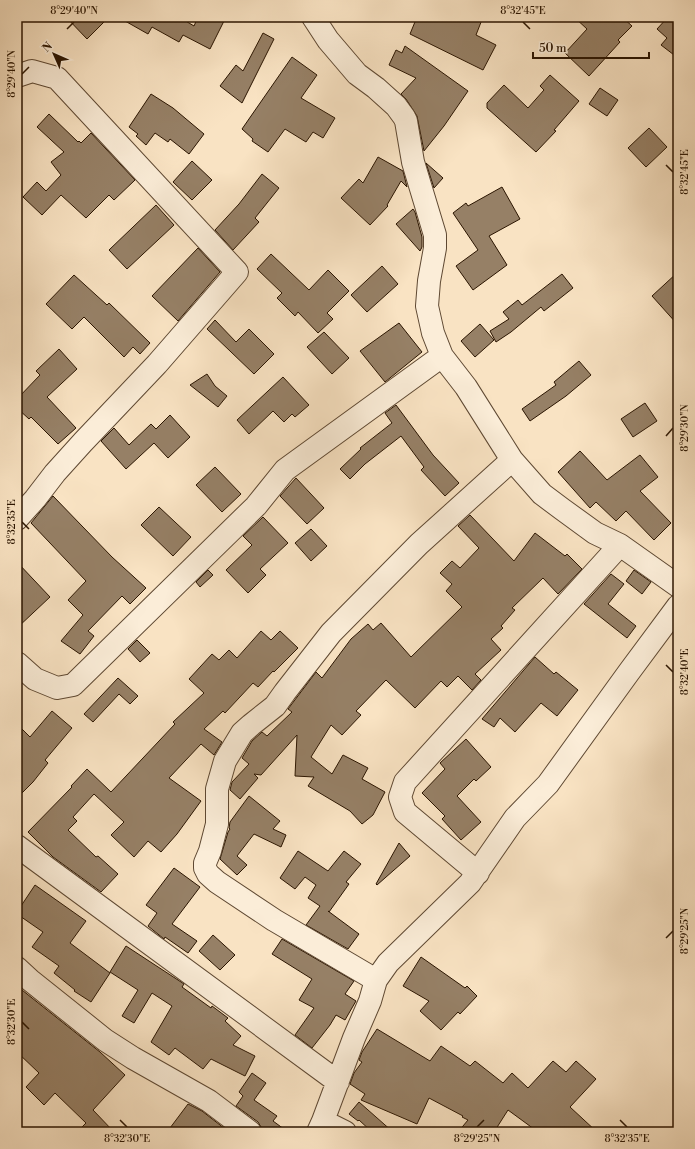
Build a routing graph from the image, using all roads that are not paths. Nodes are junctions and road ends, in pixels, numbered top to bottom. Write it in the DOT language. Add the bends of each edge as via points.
graph roads {
  1 [pos="313,17"];
  2 [pos="17,76"];
  3 [pos="442,356"];
  4 [pos="512,460"];
  5 [pos="17,519"];
  6 [pos="620,545"];
  7 [pos="678,586"];
  8 [pos="678,606"];
  9 [pos="17,663"];
  10 [pos="17,846"];
  11 [pos="478,873"];
  12 [pos="17,968"];
  13 [pos="376,980"];
  14 [pos="338,1082"];
  15 [pos="320,1126"];
  16 [pos="250,1132"];
  17 [pos="345,1132"];
  1 -- 3 [label="street" via="356,74 396,106 406,121 413,162 435,235 427,306 433,333"];
  2 -- 5 [label="street" via="32,70 57,78 237,272 157,364 55,473"];
  3 -- 4 [label="street" via="466,387"];
  3 -- 9 [label="street" via="285,470 256,506 73,685 57,688 35,679"];
  4 -- 6 [label="street" via="542,494 595,533"];
  4 -- 13 [label="street" via="420,544 331,633 275,706 242,733 225,761 217,789 217,824 205,863 208,874 274,920"];
  6 -- 7 [label="street"];
  6 -- 11 [label="street" via="405,782 400,797 405,812"];
  8 -- 11 [label="street" via="548,784 514,818"];
  10 -- 14 [label="street"];
  11 -- 13 [label="street" via="388,963"];
  12 -- 16 [label="street" via="105,1040 209,1101"];
  13 -- 14 [label="street"];
  14 -- 15 [label="street"];
  15 -- 17 [label="street"];
}
